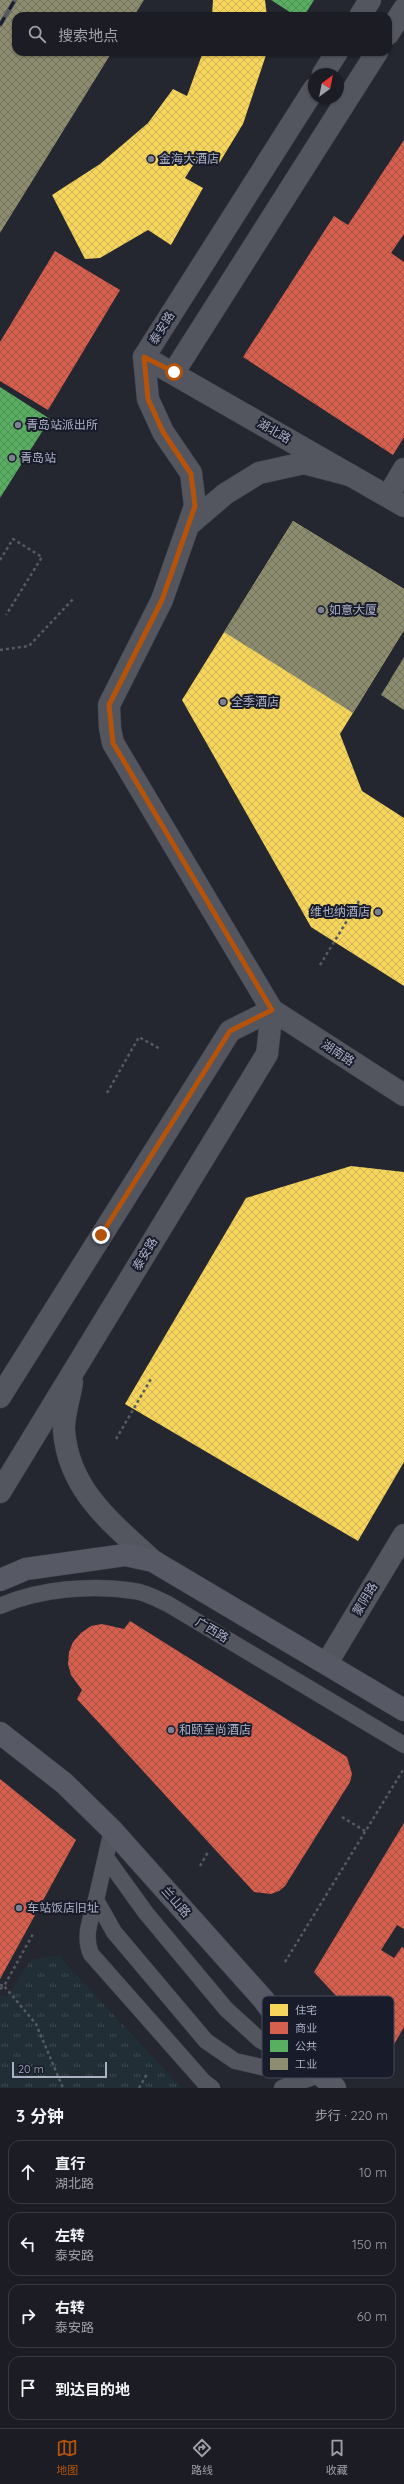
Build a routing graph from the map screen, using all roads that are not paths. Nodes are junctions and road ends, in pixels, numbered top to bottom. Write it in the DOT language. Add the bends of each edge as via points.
graph roads {
  1 [pos="370,0"];
  2 [pos="404,9"];
  3 [pos="362,12"];
  4 [pos="392,28"];
  5 [pos="334,56"];
  6 [pos="374,56"];
  7 [pos="327,68"];
  8 [pos="308,98"];
  9 [pos="144,357"];
  10 [pos="174,372"];
  11 [pos="404,469"];
  12 [pos="350,475"];
  13 [pos="396,501"];
  14 [pos="190,524"];
  15 [pos="272,1010"];
  16 [pos="404,1096"];
  17 [pos="75,1368"];
  18 [pos="0,1397"];
  19 [pos="0,1492"];
  20 [pos="404,1536"];
  21 [pos="153,1562"];
  22 [pos="0,1580"];
  23 [pos="0,1606"];
  24 [pos="327,1663"];
  25 [pos="404,1710"];
  26 [pos="0,1733"];
  27 [pos="404,1745"];
  28 [pos="112,1830"];
  29 [pos="107,1859"];
  30 [pos="96,1900"];
  31 [pos="262,1997"];
  32 [pos="262,2041"];
  33 [pos="262,2067"];
  34 [pos="314,2078"];
  35 [pos="328,2081"];
  36 [pos="212,2088"];
  37 [pos="282,2088"];
  1 -- 3 [label="street"];
  2 -- 4 [label="street"];
  5 -- 7 [label="street"];
  6 -- 10 [label="street"];
  8 -- 9 [label="street, 泰安路"];
  9 -- 10 [label="street, 湖北路"];
  9 -- 14 [label="street, 泰安路" via="148,399 163,432 191,474 195,506"];
  10 -- 12 [label="street, 湖北路"];
  11 -- 13 [label="street"];
  12 -- 13 [label="street, 湖北路"];
  12 -- 14 [label="street" via="304,463 259,473 225,494"];
  14 -- 15 [label="street, 泰安路" via="162,600 109,705 110,728 113,743"];
  15 -- 16 [label="street, 湖南路"];
  15 -- 17 [label="street, 泰安路" via="267,1054"];
  15 -- 18 [label="street" via="230,1031"];
  17 -- 19 [label="street, 泰安路"];
  17 -- 21 [label="street" via="64,1429 71,1468 93,1504"];
  20 -- 24 [label="street, 蒙阴路"];
  21 -- 22 [label="main road" via="125,1555 26,1569"];
  21 -- 24 [label="main road"];
  23 -- 27 [label="lane, 广西路" via="14,1600 84,1587 135,1591 168,1604"];
  24 -- 25 [label="main road"];
  26 -- 28 [label="main road, 兰山路" via="64,1783"];
  28 -- 29 [label="lane"];
  28 -- 31 [label="main road, 兰山路"];
  29 -- 30 [label="lane"];
  29 -- 32 [label="lane" via="146,1912 226,2009"];
  30 -- 33 [label="lane" via="114,1932 206,2041 235,2061"];
  30 -- 36 [label="lane" via="87,1932 87,1945 91,1954"];
  34 -- 35 [label="lane"];
  35 -- 37 [label="lane"];
}
